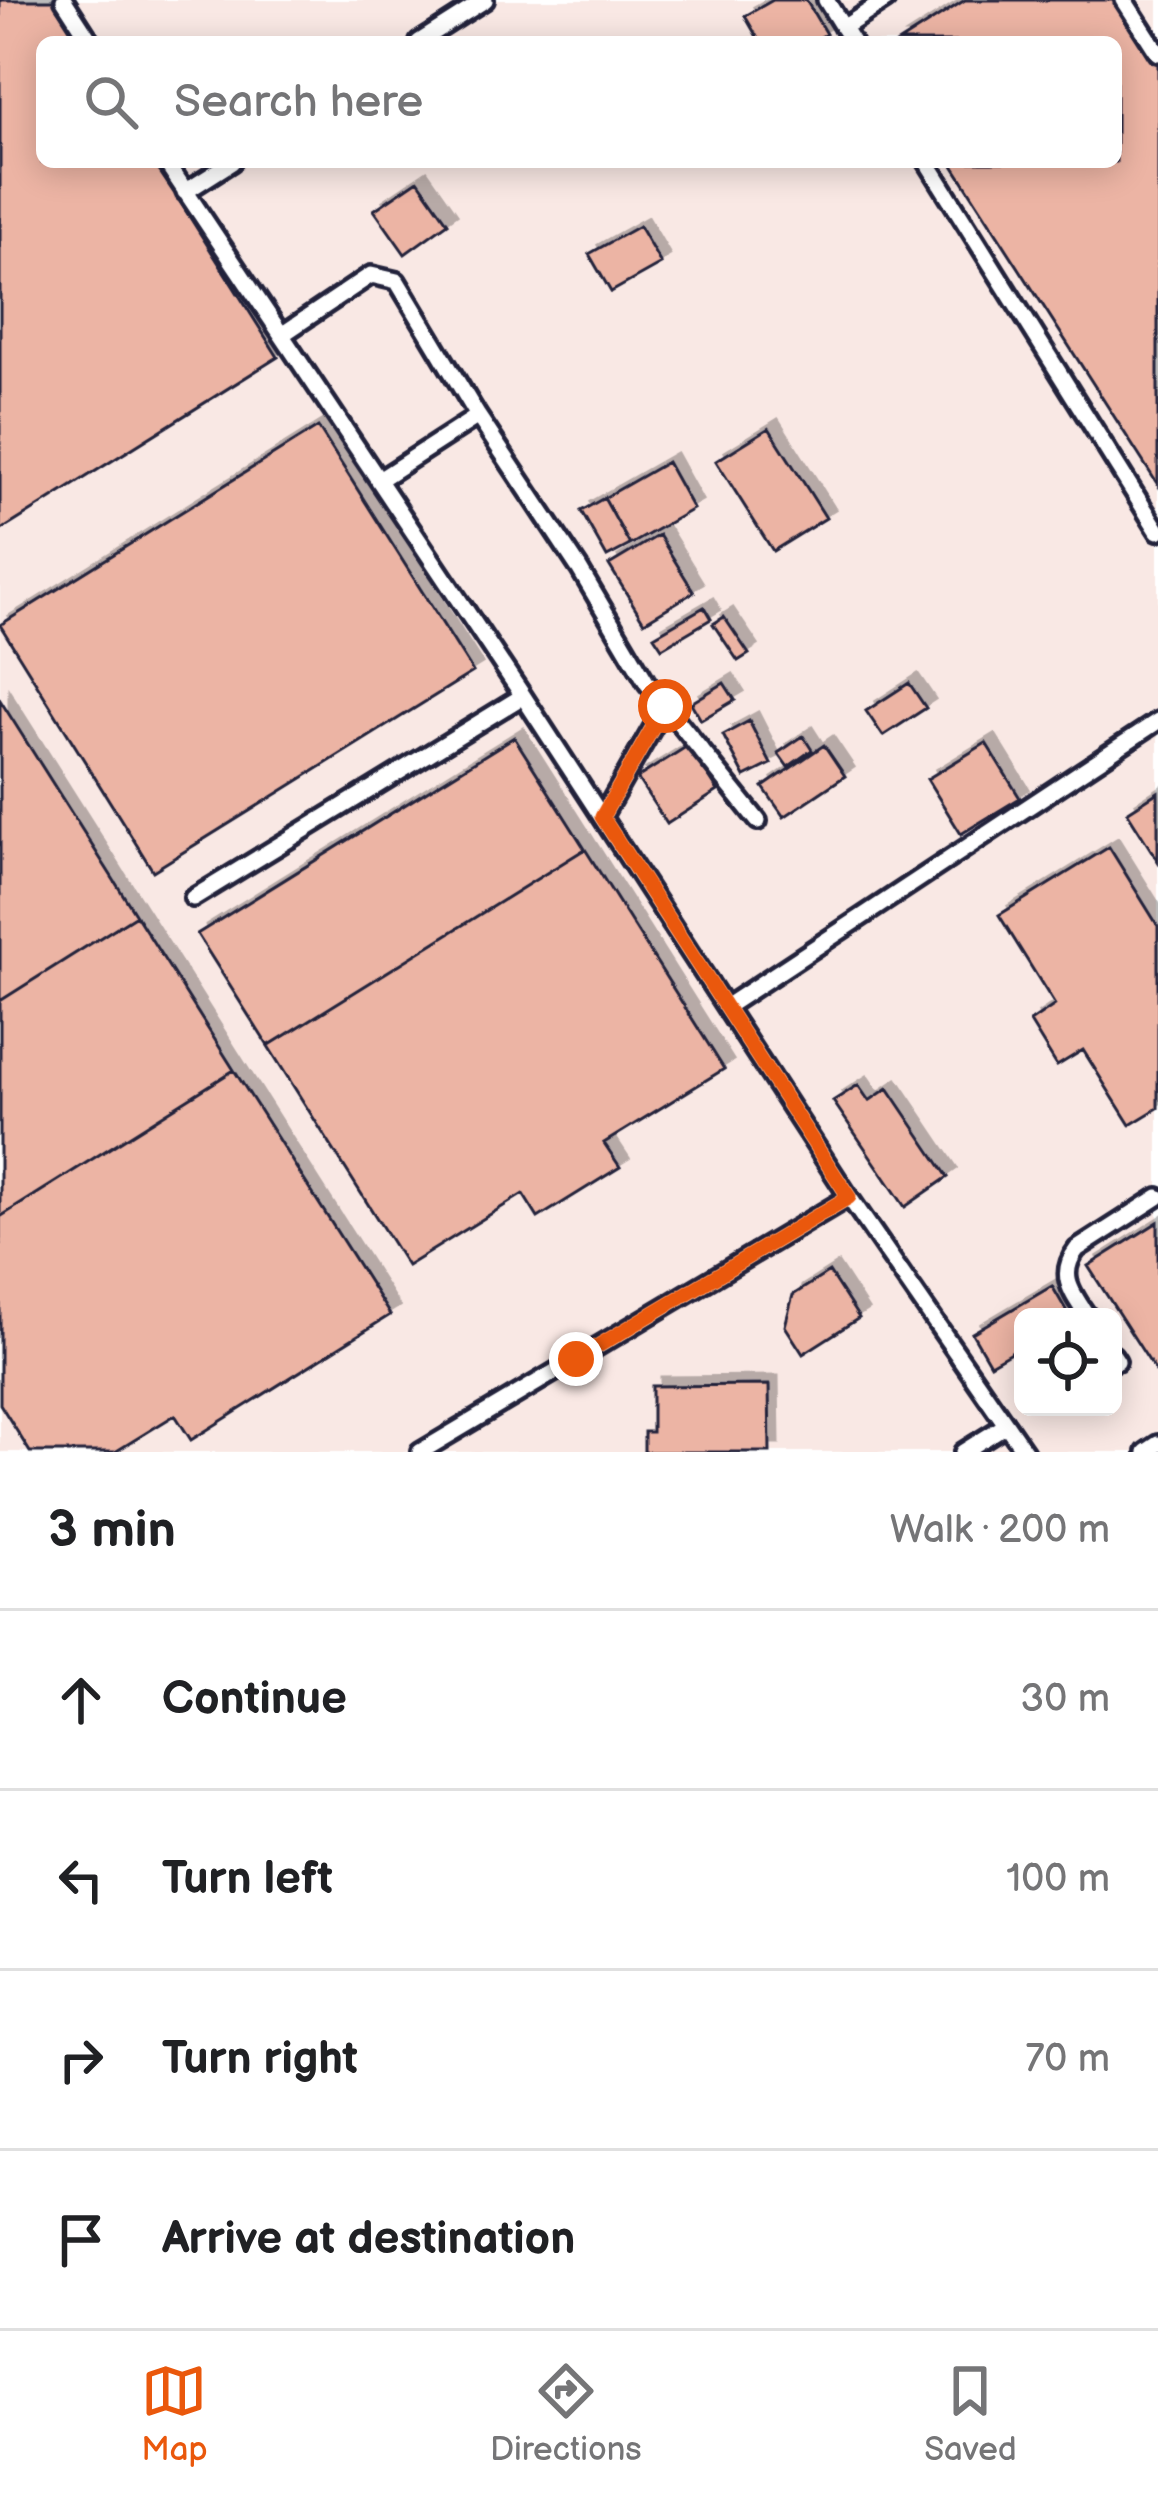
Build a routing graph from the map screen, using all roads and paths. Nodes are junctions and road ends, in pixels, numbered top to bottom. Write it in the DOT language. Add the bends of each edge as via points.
graph roads {
  1 [pos="64,0"];
  2 [pos="485,0"];
  3 [pos="826,0"];
  4 [pos="886,0"];
  5 [pos="1124,0"];
  6 [pos="848,35"];
  7 [pos="87,36"];
  8 [pos="428,36"];
  9 [pos="1158,53"];
  10 [pos="170,168"];
  11 [pos="223,168"];
  12 [pos="931,168"];
  13 [pos="185,192"];
  14 [pos="284,334"];
  15 [pos="478,416"];
  16 [pos="379,480"];
  17 [pos="1158,531"];
  18 [pos="523,696"];
  19 [pos="665,706"];
  20 [pos="1158,722"];
  21 [pos="602,817"];
  22 [pos="758,821"];
  23 [pos="193,898"];
  24 [pos="728,1006"];
  25 [pos="849,1197"];
  26 [pos="1158,1197"];
  27 [pos="1082,1308"];
  28 [pos="1006,1425"];
  29 [pos="1158,1444"];
  30 [pos="421,1452"];
  31 [pos="963,1452"];
  32 [pos="1025,1452"];
  33 [pos="1146,1452"];
  1 -- 7 [label="lane"];
  2 -- 8 [label="lane"];
  3 -- 6 [label="lane"];
  4 -- 6 [label="lane"];
  5 -- 9 [label="lane"];
  10 -- 13 [label="lane"];
  11 -- 13 [label="lane"];
  12 -- 17 [label="lane"];
  13 -- 14 [label="lane"];
  14 -- 15 [label="lane" via="371,275 392,277"];
  14 -- 16 [label="lane"];
  15 -- 16 [label="lane"];
  15 -- 19 [label="lane"];
  16 -- 18 [label="lane"];
  18 -- 21 [label="lane"];
  18 -- 23 [label="lane"];
  19 -- 21 [label="lane"];
  19 -- 22 [label="lane"];
  20 -- 24 [label="lane"];
  21 -- 24 [label="lane"];
  24 -- 25 [label="lane"];
  25 -- 28 [label="lane"];
  25 -- 30 [label="lane"];
  26 -- 27 [label="lane" via="1068,1261 1069,1289"];
  28 -- 31 [label="lane"];
  28 -- 32 [label="lane"];
  29 -- 33 [label="lane"];
}
